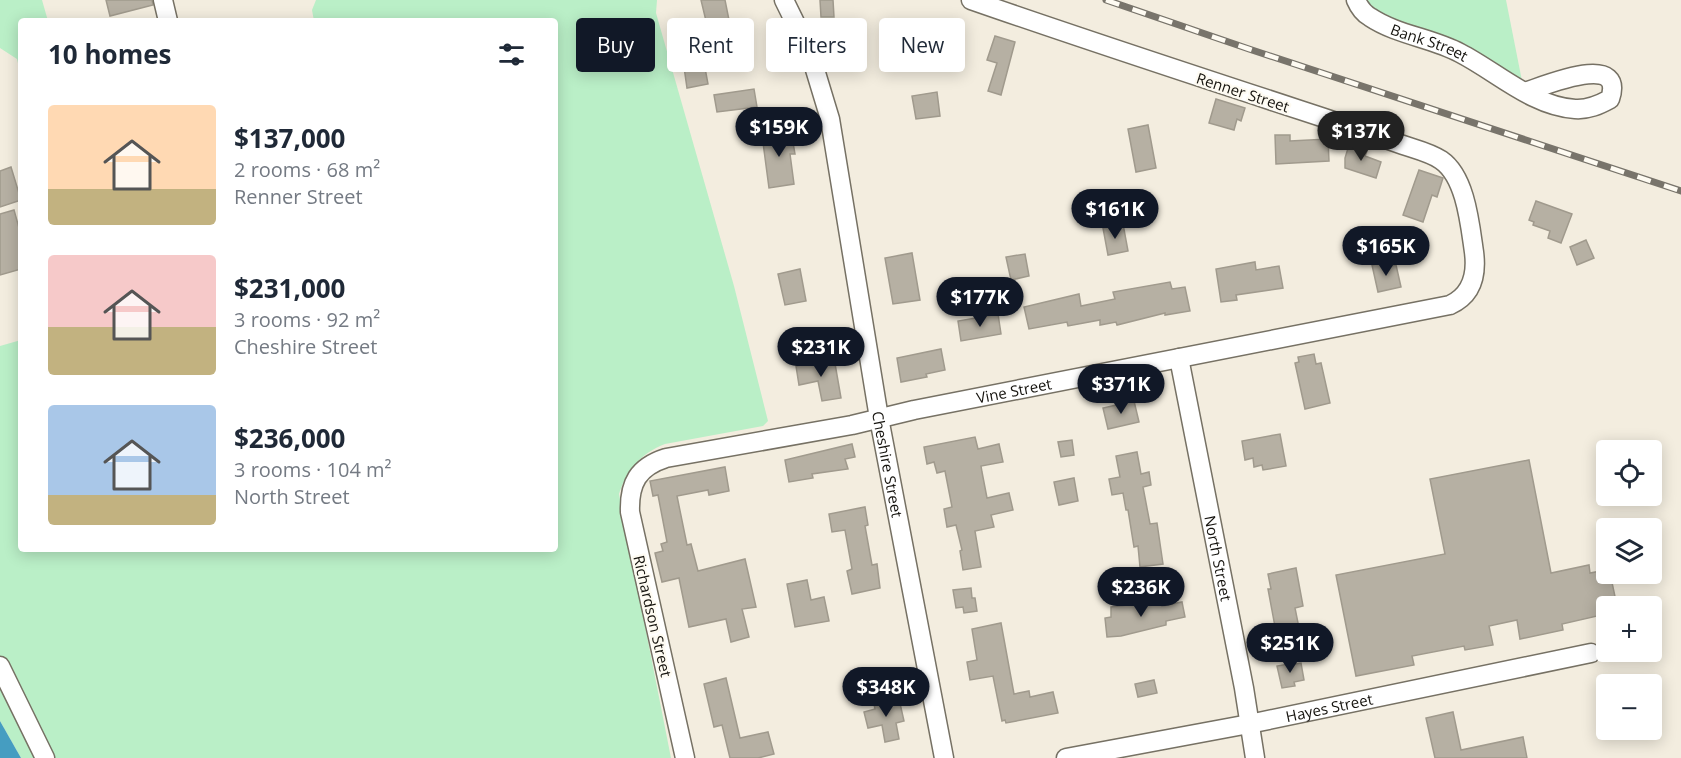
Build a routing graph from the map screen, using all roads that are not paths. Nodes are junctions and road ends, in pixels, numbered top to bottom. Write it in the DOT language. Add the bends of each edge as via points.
graph roads {
  1 [pos="163,0"];
  2 [pos="784,0"];
  3 [pos="971,0"];
  4 [pos="1358,4"];
  5 [pos="167,18"];
  6 [pos="1525,92"];
  7 [pos="1471,230"];
  8 [pos="1179,358"];
  9 [pos="879,418"];
  10 [pos="638,475"];
  11 [pos="1591,653"];
  12 [pos="0,666"];
  13 [pos="1249,724"];
  14 [pos="45,758"];
  15 [pos="685,758"];
  16 [pos="944,758"];
  17 [pos="1066,758"];
  18 [pos="1255,758"];
  1 -- 5 [label="street"];
  2 -- 9 [label="street, Cheshire Street" via="810,53 830,119"];
  3 -- 7 [label="street, Renner Street" via="1441,159 1462,193"];
  4 -- 6 [label="street, Bank Street" via="1382,24 1459,52"];
  7 -- 8 [label="street, Vine Street" via="1476,267 1468,292 1460,301"];
  8 -- 9 [label="street, Vine Street"];
  8 -- 13 [label="street, North Street"];
  9 -- 10 [label="street, Vine Street" via="666,458"];
  9 -- 16 [label="street, Cheshire Street"];
  10 -- 15 [label="street, Richardson Street" via="629,497 630,512"];
  11 -- 13 [label="street, Hayes Street"];
  12 -- 14 [label="street"];
  13 -- 17 [label="street, Hayes Street"];
  13 -- 18 [label="street, North Street"];
}
